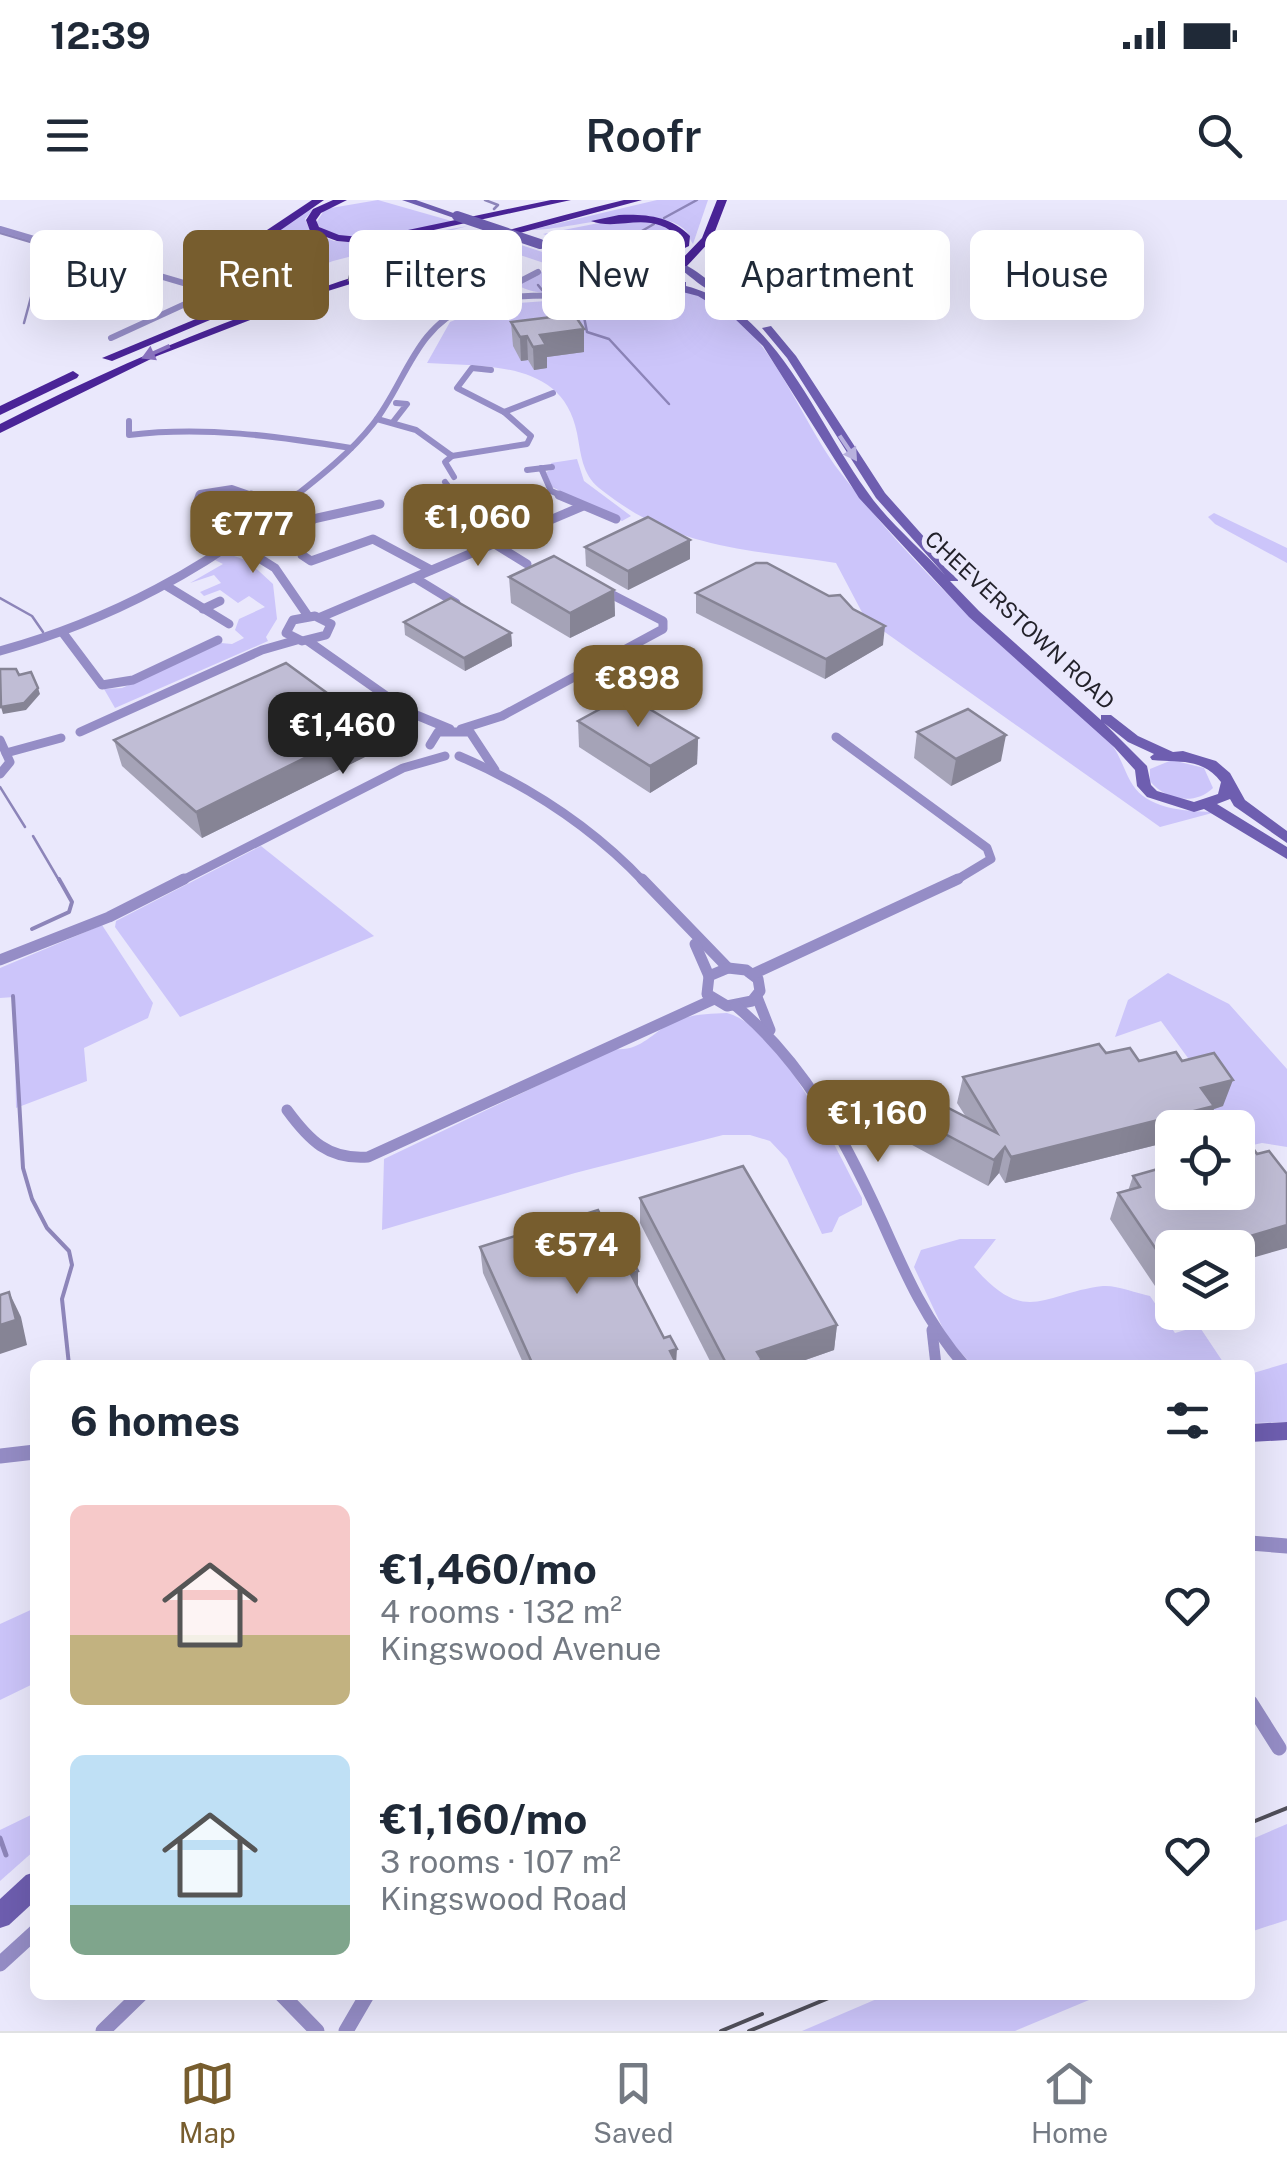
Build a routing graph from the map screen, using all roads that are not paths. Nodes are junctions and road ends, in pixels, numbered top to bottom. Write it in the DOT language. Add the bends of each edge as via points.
graph roads {
  1 [pos="319,200"];
  2 [pos="342,200"];
  3 [pos="407,200"];
  4 [pos="428,200"];
  5 [pos="566,200"];
  6 [pos="594,200"];
  7 [pos="638,200"];
  8 [pos="722,200"];
  9 [pos="462,215"];
  10 [pos="0,229"];
  11 [pos="478,230"];
  12 [pos="558,230"];
  13 [pos="680,230"];
  14 [pos="542,234"];
  15 [pos="542,241"];
  16 [pos="685,269"];
  17 [pos="688,270"];
  18 [pos="538,272"];
  19 [pos="685,274"];
  20 [pos="522,280"];
  21 [pos="329,286"];
  22 [pos="329,289"];
  23 [pos="685,290"];
  24 [pos="196,320"];
  25 [pos="234,320"];
  26 [pos="442,320"];
  27 [pos="110,338"];
  28 [pos="95,360"];
  29 [pos="77,369"];
  30 [pos="494,369"];
  31 [pos="553,393"];
  32 [pos="396,402"];
  33 [pos="4,409"];
  34 [pos="504,412"];
  35 [pos="377,419"];
  36 [pos="129,421"];
  37 [pos="394,422"];
  38 [pos="0,429"];
  39 [pos="186,433"];
  40 [pos="187,446"];
  41 [pos="351,448"];
  42 [pos="452,456"];
  43 [pos="552,467"];
  44 [pos="541,468"];
  45 [pos="527,470"];
  46 [pos="473,492"];
  47 [pos="454,496"];
  48 [pos="380,504"];
  49 [pos="584,506"];
  50 [pos="288,510"];
  51 [pos="215,513"];
  52 [pos="313,518"];
  53 [pos="616,519"];
  54 [pos="307,528"];
  55 [pos="508,540"];
  56 [pos="232,541"];
  57 [pos="493,543"];
  58 [pos="302,555"];
  59 [pos="527,564"];
  60 [pos="430,570"];
  61 [pos="415,578"];
  62 [pos="590,583"];
  63 [pos="165,585"];
  64 [pos="290,594"];
  65 [pos="220,601"];
  66 [pos="456,603"];
  67 [pos="358,605"];
  68 [pos="203,610"];
  69 [pos="308,616"];
  70 [pos="321,617"];
  71 [pos="293,620"];
  72 [pos="228,624"];
  73 [pos="331,624"];
  74 [pos="63,633"];
  75 [pos="286,634"];
  76 [pos="326,635"];
  77 [pos="218,640"];
  78 [pos="297,640"];
  79 [pos="308,641"];
  80 [pos="262,650"];
  81 [pos="0,651"];
  82 [pos="335,662"];
  83 [pos="409,712"];
  84 [pos="502,716"];
  85 [pos="455,729"];
  86 [pos="80,732"];
  87 [pos="61,738"];
  88 [pos="836,738"];
  89 [pos="0,740"];
  90 [pos="476,741"];
  91 [pos="431,742"];
  92 [pos="6,753"];
  93 [pos="1169,755"];
  94 [pos="446,756"];
  95 [pos="460,756"];
  96 [pos="403,768"];
  97 [pos="1142,769"];
  98 [pos="496,770"];
  99 [pos="0,774"];
  100 [pos="1228,783"];
  101 [pos="1208,805"];
  102 [pos="1287,838"];
  103 [pos="1287,854"];
  104 [pos="694,942"];
  105 [pos="0,960"];
  106 [pos="728,968"];
  107 [pos="753,974"];
  108 [pos="708,976"];
  109 [pos="757,997"];
  110 [pos="712,1000"];
  111 [pos="736,1006"];
  112 [pos="770,1032"];
  113 [pos="287,1110"];
  114 [pos="932,1330"];
  115 [pos="935,1360"];
  116 [pos="959,1360"];
  117 [pos="1287,1432"];
  118 [pos="1255,1434"];
  119 [pos="30,1453"];
  120 [pos="0,1456"];
  121 [pos="1255,1543"];
  122 [pos="1287,1546"];
  123 [pos="1255,1710"];
  124 [pos="1278,1748"];
  125 [pos="30,1889"];
  126 [pos="0,1916"];
  127 [pos="30,1937"];
  128 [pos="0,1964"];
  129 [pos="135,2000"];
  130 [pos="287,2000"];
  131 [pos="364,2000"];
  132 [pos="103,2031"];
  133 [pos="317,2031"];
  134 [pos="346,2031"];
  1 -- 28 [label="highway" via="271,232 232,288"];
  2 -- 5 [label="highway" via="317,211 314,229 370,241"];
  3 -- 9 [label="main road"];
  4 -- 9 [label="main road"];
  6 -- 11 [label="highway"];
  7 -- 21 [label="highway" via="399,261"];
  8 -- 17 [label="highway"];
  9 -- 15 [label="main road, bridge"];
  10 -- 27 [label="street" via="204,289 196,299"];
  12 -- 13 [label="highway" via="647,219"];
  14 -- 22 [label="highway"];
  16 -- 17 [label="main road"];
  17 -- 19 [label="main road"];
  17 -- 93 [label="main road, CHEEVERSTOWN ROAD, one-way" via="778,339 880,496 972,597 1118,728"];
  18 -- 20 [label="street"];
  23 -- 97 [label="main road, CHEEVERSTOWN ROAD" via="707,295 752,327 835,455 898,534"];
  24 -- 33 [label="highway"];
  25 -- 38 [label="highway, one-way"];
  26 -- 35 [label="street"];
  29 -- 33 [label="highway"];
  30 -- 34 [label="street" via="466,375 458,390"];
  31 -- 34 [label="street"];
  32 -- 37 [label="street" via="406,404"];
  34 -- 42 [label="street" via="532,436 530,442"];
  35 -- 37 [label="street"];
  35 -- 41 [label="street"];
  36 -- 39 [label="street" via="130,435"];
  37 -- 42 [label="street" via="425,434"];
  39 -- 40 [label="street"];
  39 -- 41 [label="street" via="255,433"];
  41 -- 50 [label="street"];
  42 -- 47 [label="street" via="445,462"];
  43 -- 44 [label="street"];
  44 -- 45 [label="street"];
  44 -- 49 [label="street" via="551,491"];
  46 -- 47 [label="street"];
  47 -- 55 [label="street"];
  48 -- 52 [label="street"];
  49 -- 53 [label="street"];
  49 -- 55 [label="street"];
  50 -- 51 [label="street" via="232,488 200,494 197,504"];
  50 -- 52 [label="street"];
  50 -- 56 [label="street"];
  52 -- 54 [label="street"];
  55 -- 57 [label="street"];
  56 -- 63 [label="street"];
  56 -- 64 [label="street" via="275,568"];
  57 -- 59 [label="street"];
  57 -- 60 [label="street"];
  58 -- 60 [label="street" via="312,561 373,539"];
  60 -- 61 [label="street"];
  61 -- 66 [label="street"];
  61 -- 67 [label="street"];
  62 -- 84 [label="street" via="663,622 663,629"];
  63 -- 68 [label="street"];
  63 -- 74 [label="street"];
  64 -- 69 [label="street"];
  64 -- 71 [label="street"];
  65 -- 68 [label="street"];
  67 -- 70 [label="street"];
  67 -- 73 [label="street"];
  68 -- 72 [label="street"];
  69 -- 70 [label="street"];
  69 -- 71 [label="street"];
  70 -- 73 [label="street"];
  71 -- 75 [label="street"];
  73 -- 76 [label="street"];
  74 -- 77 [label="street" via="102,685 133,680"];
  74 -- 81 [label="street"];
  75 -- 78 [label="street"];
  75 -- 80 [label="street"];
  76 -- 79 [label="street"];
  76 -- 82 [label="street"];
  78 -- 79 [label="street"];
  78 -- 80 [label="street"];
  79 -- 82 [label="street"];
  80 -- 86 [label="street"];
  82 -- 83 [label="street"];
  83 -- 85 [label="street"];
  83 -- 91 [label="street"];
  84 -- 85 [label="street"];
  84 -- 90 [label="street"];
  85 -- 90 [label="street"];
  85 -- 91 [label="street"];
  87 -- 92 [label="street"];
  88 -- 107 [label="street" via="987,848 991,859"];
  89 -- 92 [label="street"];
  90 -- 95 [label="street"];
  90 -- 98 [label="street"];
  91 -- 94 [label="street"];
  91 -- 96 [label="street"];
  92 -- 99 [label="street" via="9,768"];
  93 -- 97 [label="main road"];
  93 -- 100 [label="main road, CHEEVERSTOWN ROAD" via="1211,764"];
  94 -- 95 [label="street"];
  94 -- 96 [label="street"];
  95 -- 98 [label="street"];
  96 -- 105 [label="street" via="104,920"];
  97 -- 101 [label="main road, CHEEVERSTOWN ROAD" via="1144,786 1164,801"];
  98 -- 104 [label="street" via="630,867"];
  100 -- 101 [label="main road" via="1224,797"];
  100 -- 102 [label="main road, CHEEVERSTOWN ROAD" via="1240,803"];
  101 -- 103 [label="main road, CHEEVERSTOWN ROAD"];
  104 -- 106 [label="street"];
  104 -- 108 [label="street"];
  106 -- 107 [label="street"];
  106 -- 108 [label="street"];
  107 -- 109 [label="street" via="760,985"];
  108 -- 110 [label="street"];
  109 -- 111 [label="street"];
  109 -- 112 [label="street"];
  110 -- 111 [label="street"];
  110 -- 113 [label="street" via="368,1157 347,1160 320,1150"];
  111 -- 112 [label="street"];
  112 -- 114 [label="street" via="856,1169"];
  114 -- 115 [label="street"];
  114 -- 116 [label="street"];
  117 -- 118 [label="main road"];
  119 -- 120 [label="street"];
  121 -- 122 [label="street"];
  123 -- 124 [label="street"];
  125 -- 126 [label="main road"];
  127 -- 128 [label="street"];
  129 -- 132 [label="street"];
  130 -- 133 [label="street"];
  131 -- 134 [label="street"];
}
